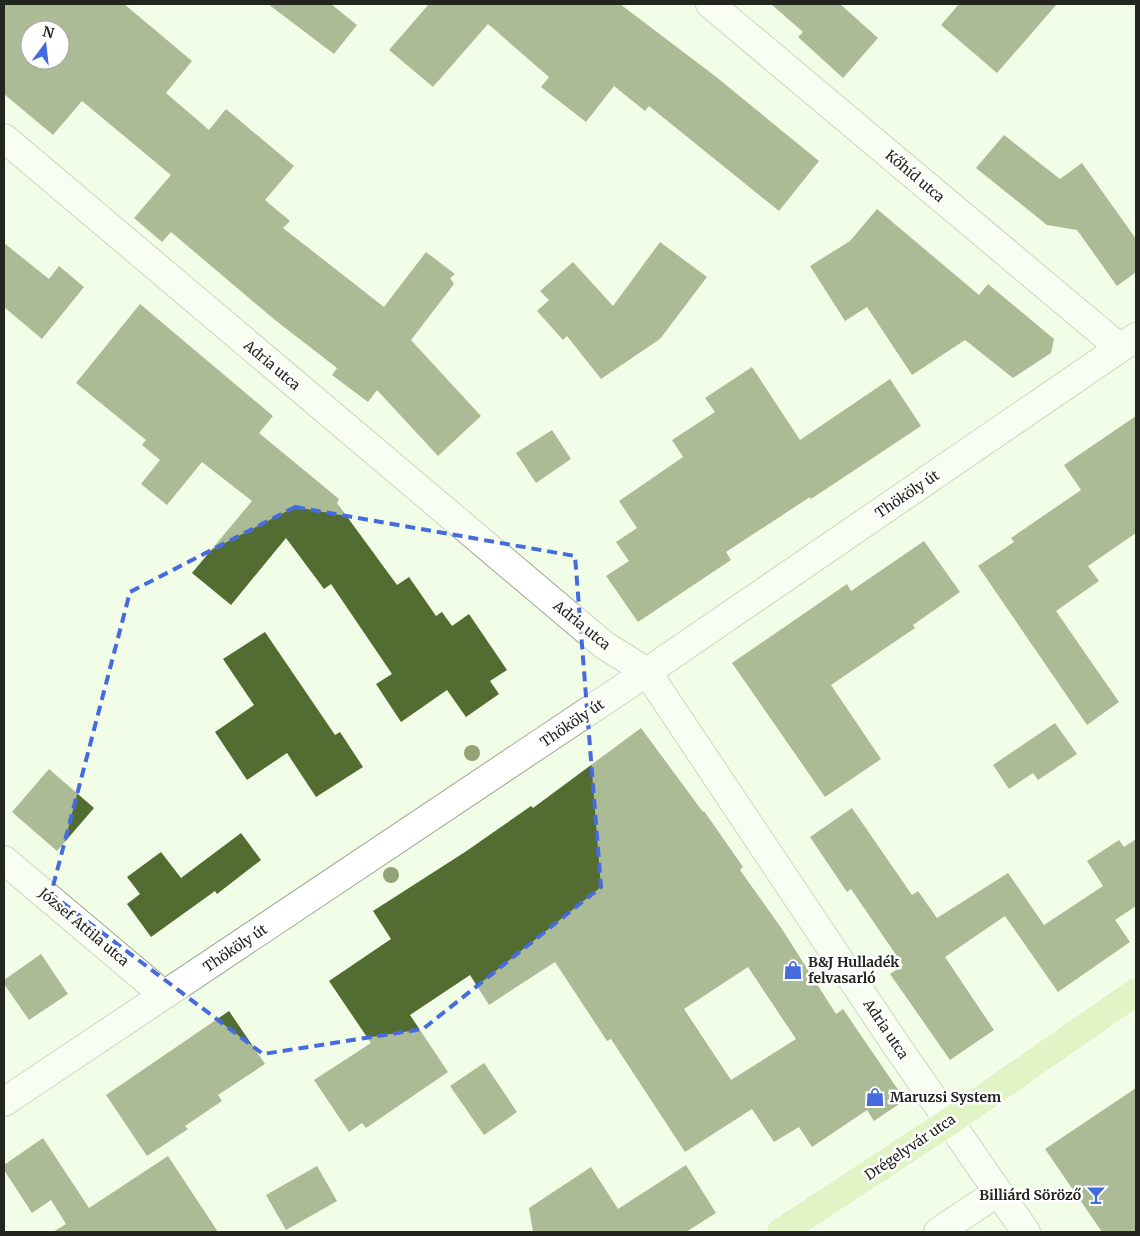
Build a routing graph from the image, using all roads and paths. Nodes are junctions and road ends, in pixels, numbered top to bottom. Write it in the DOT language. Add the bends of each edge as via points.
graph roads {
  1 [pos="710,4"];
  2 [pos="4,138"];
  3 [pos="1128,343"];
  4 [pos="647,672"];
  5 [pos="4,860"];
  6 [pos="1136,992"];
  7 [pos="164,995"];
  8 [pos="4,1102"];
  9 [pos="950,1121"];
  10 [pos="998,1192"];
  11 [pos="781,1232"];
  12 [pos="938,1232"];
  13 [pos="1026,1232"];
  1 -- 3 [label="street, Kőhíd utca"];
  2 -- 4 [label="street, Adria utca" via="604,645"];
  3 -- 4 [label="street, Thököly út"];
  4 -- 7 [label="street, Thököly út"];
  4 -- 9 [label="street, Adria utca"];
  5 -- 7 [label="street, József Attila utca"];
  6 -- 9 [label="main road, Drégelyvár utca"];
  7 -- 8 [label="street, Thököly út"];
  9 -- 10 [label="street, Adria utca"];
  9 -- 11 [label="main road, Drégelyvár utca"];
  10 -- 12 [label="street"];
  10 -- 13 [label="street, Adria utca"];
}
